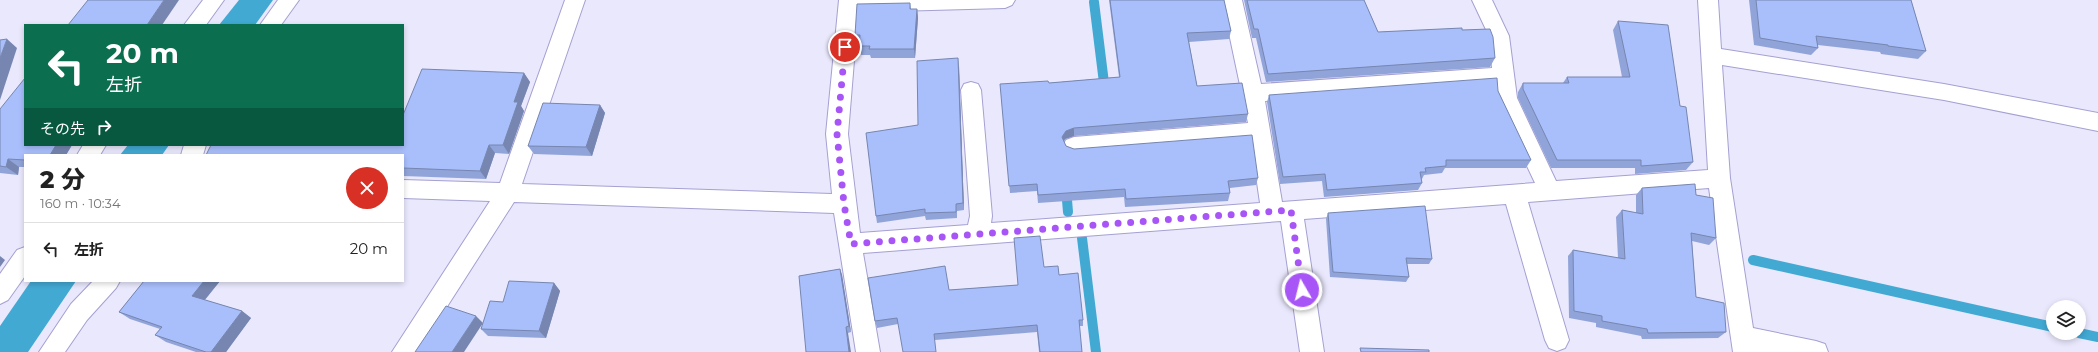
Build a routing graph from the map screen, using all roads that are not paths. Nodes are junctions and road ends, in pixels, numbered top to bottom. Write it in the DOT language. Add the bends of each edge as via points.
graph roads {
  1 [pos="214,0"];
  2 [pos="289,0"];
  3 [pos="575,0"];
  4 [pos="1005,0"];
  5 [pos="1232,0"];
  6 [pos="1482,0"];
  7 [pos="1708,0"];
  8 [pos="849,2"];
  9 [pos="195,24"];
  10 [pos="271,24"];
  11 [pos="1710,55"];
  12 [pos="1504,75"];
  13 [pos="971,90"];
  14 [pos="1252,93"];
  15 [pos="2098,122"];
  16 [pos="1260,131"];
  17 [pos="1074,146"];
  18 [pos="1719,178"];
  19 [pos="404,189"];
  20 [pos="1550,191"];
  21 [pos="508,192"];
  22 [pos="1514,193"];
  23 [pos="844,204"];
  24 [pos="1282,211"];
  25 [pos="977,234"];
  26 [pos="851,244"];
  27 [pos="24,258"];
  28 [pos="107,282"];
  29 [pos="0,293"];
  30 [pos="1557,340"];
  31 [pos="1743,344"];
  32 [pos="51,352"];
  33 [pos="404,352"];
  34 [pos="868,352"];
  35 [pos="1312,352"];
  36 [pos="1816,352"];
  1 -- 9 [label="street"];
  2 -- 10 [label="street"];
  3 -- 21 [label="street"];
  4 -- 8 [label="street" via="938,3"];
  5 -- 14 [label="street"];
  6 -- 12 [label="street" via="1499,36"];
  7 -- 11 [label="street"];
  8 -- 23 [label="street" via="837,134"];
  11 -- 15 [label="street" via="1944,92"];
  11 -- 18 [label="street"];
  12 -- 14 [label="street"];
  12 -- 20 [label="street" via="1506,98"];
  13 -- 25 [label="street" via="981,216"];
  14 -- 16 [label="street"];
  16 -- 17 [label="street"];
  16 -- 24 [label="street"];
  18 -- 20 [label="street"];
  18 -- 31 [label="street"];
  19 -- 21 [label="street"];
  20 -- 22 [label="street"];
  21 -- 23 [label="street"];
  21 -- 33 [label="street"];
  22 -- 24 [label="street"];
  22 -- 30 [label="street"];
  23 -- 26 [label="street"];
  24 -- 25 [label="street"];
  24 -- 35 [label="street"];
  25 -- 26 [label="street"];
  26 -- 34 [label="street"];
  27 -- 29 [label="street"];
  28 -- 32 [label="street" via="79,312"];
  31 -- 36 [label="street"];
}
